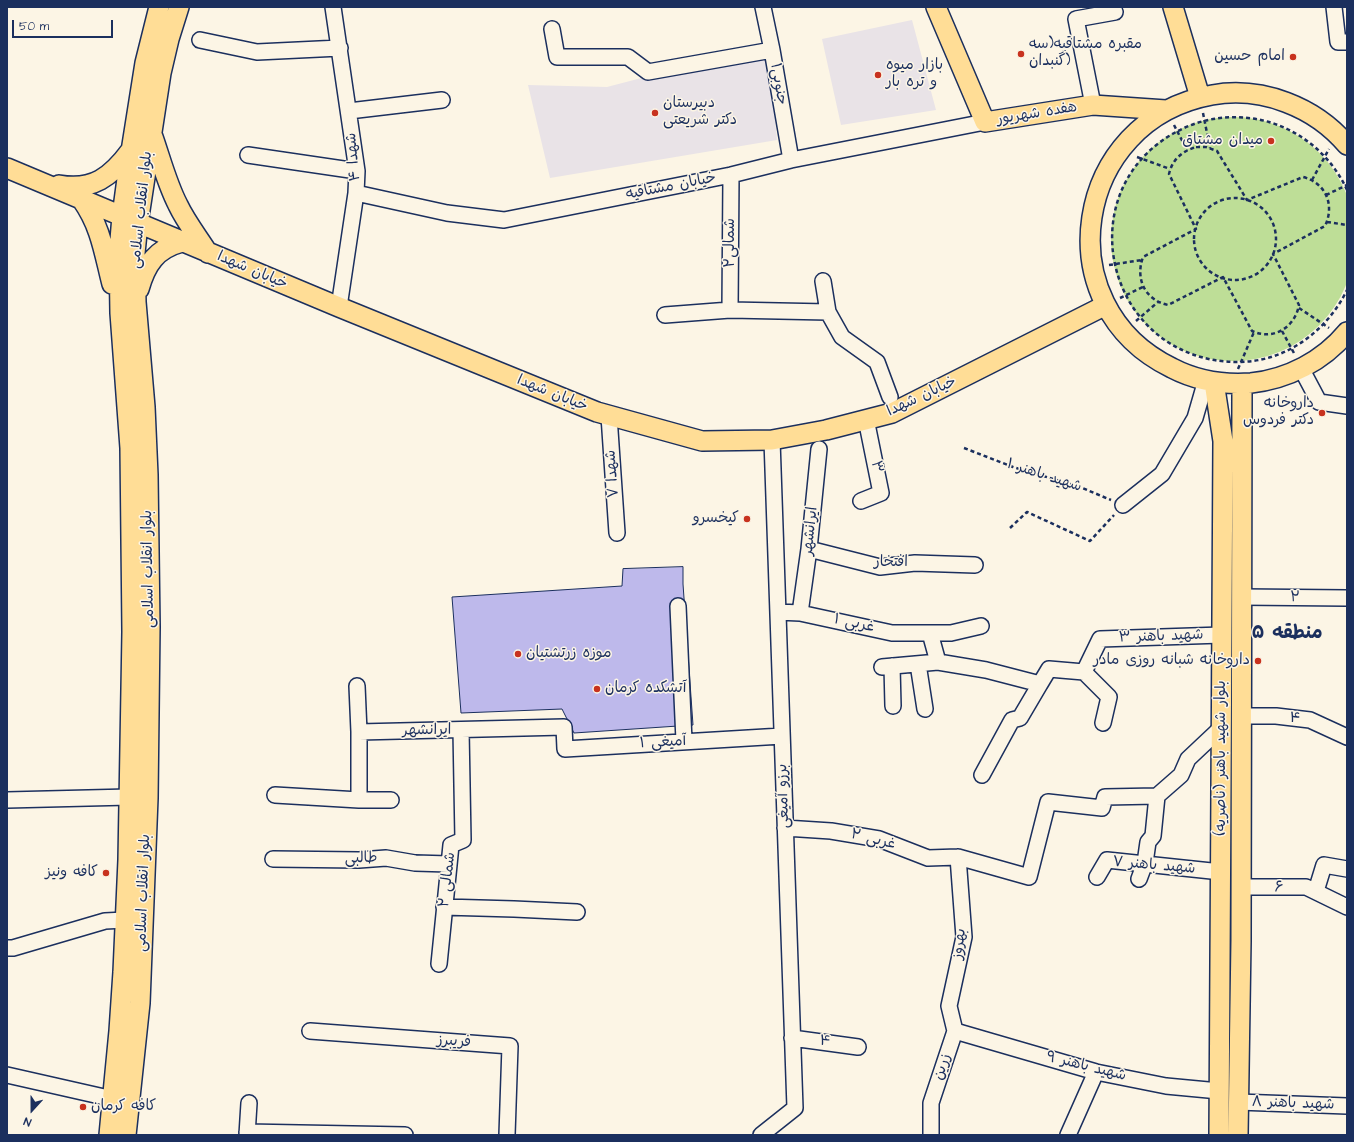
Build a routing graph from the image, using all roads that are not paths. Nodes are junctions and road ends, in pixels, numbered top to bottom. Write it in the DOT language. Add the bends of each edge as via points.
graph roads {
  1 [pos="159,7"];
  2 [pos="179,7"];
  3 [pos="333,7"];
  4 [pos="763,7"];
  5 [pos="936,7"];
  6 [pos="1174,7"];
  7 [pos="1334,7"];
  8 [pos="1115,12"];
  9 [pos="552,29"];
  10 [pos="200,40"];
  11 [pos="1347,42"];
  12 [pos="340,48"];
  13 [pos="772,50"];
  14 [pos="1200,97"];
  15 [pos="442,100"];
  16 [pos="1093,105"];
  17 [pos="1166,110"];
  18 [pos="349,111"];
  19 [pos="985,122"];
  20 [pos="152,133"];
  21 [pos="1344,140"];
  22 [pos="131,150"];
  23 [pos="248,155"];
  24 [pos="791,160"];
  25 [pos="7,168"];
  26 [pos="357,171"];
  27 [pos="731,175"];
  28 [pos="36,180"];
  29 [pos="356,193"];
  30 [pos="82,200"];
  31 [pos="130,220"];
  32 [pos="182,242"];
  33 [pos="208,252"];
  34 [pos="823,281"];
  35 [pos="136,302"];
  36 [pos="1106,306"];
  37 [pos="340,307"];
  38 [pos="730,310"];
  39 [pos="828,312"];
  40 [pos="665,314"];
  41 [pos="120,316"];
  42 [pos="1345,335"];
  43 [pos="1301,368"];
  44 [pos="133,372"];
  45 [pos="1223,382"];
  46 [pos="890,397"];
  47 [pos="1347,406"];
  48 [pos="609,416"];
  49 [pos="866,419"];
  50 [pos="772,440"];
  51 [pos="819,450"];
  52 [pos="861,501"];
  53 [pos="1123,505"];
  54 [pos="617,533"];
  55 [pos="809,549"];
  56 [pos="975,565"];
  57 [pos="1242,597"];
  58 [pos="1347,598"];
  59 [pos="678,606"];
  60 [pos="778,612"];
  61 [pos="800,613"];
  62 [pos="981,626"];
  63 [pos="930,633"];
  64 [pos="1222,635"];
  65 [pos="938,662"];
  66 [pos="918,664"];
  67 [pos="1084,672"];
  68 [pos="1040,684"];
  69 [pos="357,686"];
  70 [pos="893,706"];
  71 [pos="925,709"];
  72 [pos="1240,716"];
  73 [pos="1103,723"];
  74 [pos="564,727"];
  75 [pos="1222,727"];
  76 [pos="461,730"];
  77 [pos="359,732"];
  78 [pos="782,736"];
  79 [pos="1347,737"];
  80 [pos="684,741"];
  81 [pos="982,775"];
  82 [pos="275,795"];
  83 [pos="1157,796"];
  84 [pos="129,797"];
  85 [pos="7,800"];
  86 [pos="359,800"];
  87 [pos="390,800"];
  88 [pos="785,828"];
  89 [pos="958,857"];
  90 [pos="273,859"];
  91 [pos="1145,863"];
  92 [pos="449,864"];
  93 [pos="1347,869"];
  94 [pos="1221,872"];
  95 [pos="1097,877"];
  96 [pos="1139,879"];
  97 [pos="1241,887"];
  98 [pos="1316,892"];
  99 [pos="444,907"];
  100 [pos="1347,907"];
  101 [pos="577,912"];
  102 [pos="125,920"];
  103 [pos="1220,940"];
  104 [pos="1241,940"];
  105 [pos="7,948"];
  106 [pos="439,964"];
  107 [pos="310,1031"];
  108 [pos="955,1031"];
  109 [pos="792,1038"];
  110 [pos="858,1047"];
  111 [pos="1096,1072"];
  112 [pos="7,1075"];
  113 [pos="1219,1092"];
  114 [pos="113,1099"];
  115 [pos="1238,1102"];
  116 [pos="249,1103"];
  117 [pos="1347,1106"];
  118 [pos="247,1134"];
  119 [pos="109,1135"];
  120 [pos="126,1135"];
  121 [pos="405,1135"];
  122 [pos="508,1135"];
  123 [pos="761,1135"];
  124 [pos="931,1135"];
  125 [pos="1068,1135"];
  126 [pos="1219,1135"];
  127 [pos="1238,1135"];
  1 -- 22 [label="main road, بلوار انقلاب اسلامی" via="145,63"];
  2 -- 20 [label="main road, بلوار انقلاب اسلامی" via="161,73"];
  3 -- 12 [label="street, شهدا ۴"];
  4 -- 13 [label="street, جنوبی۱"];
  5 -- 19 [label="main road, هفده شهریور"];
  6 -- 14 [label="main road"];
  7 -- 11 [label="street" via="1338,42"];
  8 -- 16 [label="street" via="1076,19"];
  9 -- 13 [label="street" via="557,57 628,57 648,72"];
  10 -- 12 [label="street" via="257,52"];
  12 -- 18 [label="street, شهدا ۴"];
  13 -- 24 [label="street, جنوبی۱"];
  14 -- 17 [label="main road"];
  14 -- 21 [label="main road" via="1237,93 1274,98 1308,112"];
  15 -- 18 [label="street"];
  16 -- 17 [label="main road, هفده شهریور"];
  16 -- 19 [label="main road, هفده شهریور"];
  17 -- 36 [label="main road" via="1145,124 1119,150 1101,181 1094,203 1090,250 1098,287"];
  18 -- 26 [label="street, شهدا ۴"];
  19 -- 24 [label="street, خیابان مشتاقیه"];
  20 -- 31 [label="main road, بلوار انقلاب اسلامی"];
  20 -- 33 [label="main road" via="178,205"];
  22 -- 28 [label="main road" via="106,177 86,186 72,188"];
  22 -- 31 [label="main road, بلوار انقلاب اسلامی"];
  23 -- 26 [label="street"];
  24 -- 27 [label="street, خیابان مشتاقیه"];
  25 -- 28 [label="main road, خیابان شهدا"];
  26 -- 29 [label="street, شهدا ۴"];
  27 -- 29 [label="street, خیابان مشتاقیه" via="504,220 447,213"];
  27 -- 38 [label="street, شمالی۲"];
  28 -- 30 [label="main road, خیابان شهدا"];
  29 -- 37 [label="street, شهدا ۴"];
  30 -- 31 [label="main road, خیابان شهدا"];
  30 -- 41 [label="main road" via="98,227"];
  31 -- 32 [label="main road, خیابان شهدا"];
  31 -- 35 [label="main road, بلوار انقلاب اسلامی" via="135,254"];
  31 -- 41 [label="main road, بلوار انقلاب اسلامی" via="119,266"];
  32 -- 33 [label="main road, خیابان شهدا"];
  32 -- 35 [label="main road" via="170,245 151,261 141,282"];
  33 -- 37 [label="main road, خیابان شهدا"];
  34 -- 39 [label="street"];
  35 -- 44 [label="main road, بلوار انقلاب اسلامی"];
  36 -- 45 [label="main road" via="1123,330 1144,351 1164,365 1180,372"];
  36 -- 49 [label="main road, خیابان شهدا" via="892,413"];
  37 -- 48 [label="main road, خیابان شهدا"];
  38 -- 39 [label="street"];
  38 -- 40 [label="street"];
  39 -- 46 [label="street" via="842,337 877,362"];
  41 -- 44 [label="main road, بلوار انقلاب اسلامی"];
  42 -- 43 [label="main road" via="1323,355"];
  43 -- 45 [label="main road" via="1272,379"];
  43 -- 47 [label="street" via="1319,402"];
  44 -- 84 [label="main road, بلوار انقلاب اسلامی" via="130,448 132,570"];
  44 -- 120 [label="main road, بلوار انقلاب اسلامی" via="145,415 150,627 148,798 140,1002"];
  45 -- 53 [label="street" via="1195,418 1162,474"];
  45 -- 57 [label="main road, بلوار شهید باهنر (ناصریه)"];
  45 -- 64 [label="main road, بلوار شهید باهنر (ناصریه)"];
  48 -- 50 [label="main road, خیابان شهدا" via="702,441"];
  48 -- 54 [label="street, شهدا ۷"];
  49 -- 50 [label="main road, خیابان شهدا" via="826,430"];
  49 -- 52 [label="street, ۳" via="881,493"];
  50 -- 60 [label="street, برزو آمیغی"];
  51 -- 55 [label="street, ایرانشهر"];
  55 -- 56 [label="street, افتخار" via="880,567 915,563"];
  55 -- 61 [label="street, ایرانشهر"];
  57 -- 58 [label="street, ۲"];
  57 -- 72 [label="main road, بلوار شهید باهنر (ناصریه)"];
  59 -- 80 [label="street"];
  60 -- 61 [label="street, ۱ غربی"];
  60 -- 78 [label="street, برزو آمیغی"];
  61 -- 63 [label="street, ۱ غربی" via="892,633"];
  62 -- 63 [label="street, ۱ غربی" via="951,633"];
  63 -- 65 [label="street"];
  64 -- 67 [label="street, شهید باهنر ۳" via="1100,639"];
  64 -- 75 [label="main road, بلوار شهید باهنر (ناصریه)"];
  65 -- 66 [label="street"];
  65 -- 68 [label="street" via="986,670"];
  66 -- 70 [label="street" via="887,667"];
  66 -- 71 [label="street"];
  67 -- 68 [label="street" via="1050,669"];
  67 -- 73 [label="street" via="1109,697"];
  68 -- 81 [label="street" via="1020,718 1012,720"];
  69 -- 77 [label="street"];
  72 -- 79 [label="street, ۴" via="1276,716 1310,720"];
  72 -- 97 [label="main road, بلوار شهید باهنر (ناصریه)"];
  74 -- 76 [label="street, ایرانشهر"];
  74 -- 80 [label="street, آمیغی ۱" via="564,749"];
  75 -- 83 [label="street" via="1188,759 1181,776"];
  75 -- 94 [label="main road, بلوار شهید باهنر (ناصریه)"];
  76 -- 77 [label="street, ایرانشهر"];
  76 -- 92 [label="street, ۲ شمالی" via="462,840 451,846"];
  77 -- 86 [label="street"];
  78 -- 80 [label="street, آمیغی ۱"];
  78 -- 88 [label="street, برزو آمیغی"];
  82 -- 86 [label="street"];
  83 -- 89 [label="street, ۲ غربی" via="1105,797 1102,808 1048,802 1029,877"];
  83 -- 91 [label="street" via="1153,836 1148,842"];
  84 -- 85 [label="street"];
  84 -- 102 [label="main road, بلوار انقلاب اسلامی"];
  86 -- 87 [label="street"];
  88 -- 89 [label="street, ۲ غربی" via="831,831 879,839 928,858"];
  88 -- 109 [label="street, برزو آمیغی"];
  89 -- 108 [label="street, بهروز" via="964,937 948,1006"];
  90 -- 92 [label="street, طالبی" via="386,858 415,863"];
  91 -- 94 [label="street, شهید باهنر ۷"];
  91 -- 95 [label="street, شهید باهنر ۷" via="1107,860"];
  91 -- 96 [label="street"];
  92 -- 99 [label="street, ۲ شمالی"];
  93 -- 98 [label="street" via="1324,865"];
  94 -- 103 [label="main road, بلوار شهید باهنر (ناصریه)"];
  97 -- 98 [label="street, ۶" via="1306,887"];
  97 -- 104 [label="main road, بلوار شهید باهنر (ناصریه)"];
  98 -- 100 [label="street, ۶"];
  99 -- 101 [label="street"];
  99 -- 106 [label="street, ۲ شمالی"];
  102 -- 105 [label="street" via="105,921"];
  102 -- 114 [label="main road, بلوار انقلاب اسلامی"];
  103 -- 104 [label="main road"];
  103 -- 113 [label="main road, بلوار شهید باهنر (ناصریه)"];
  104 -- 115 [label="main road, بلوار شهید باهنر (ناصریه)"];
  107 -- 122 [label="street, فریبرز" via="510,1046"];
  108 -- 111 [label="street, شهید باهنر ۹"];
  108 -- 124 [label="street, زرین" via="931,1103"];
  109 -- 110 [label="street, ۴"];
  109 -- 123 [label="street, برزو آمیغی" via="795,1108"];
  111 -- 113 [label="street, شهید باهنر ۹" via="1166,1086"];
  111 -- 125 [label="street"];
  112 -- 114 [label="street"];
  113 -- 126 [label="main road, بلوار شهید باهنر (ناصریه)"];
  114 -- 119 [label="main road, بلوار انقلاب اسلامی"];
  115 -- 117 [label="street, شهید باهنر ۸"];
  115 -- 127 [label="main road, بلوار شهید باهنر (ناصریه)"];
  116 -- 118 [label="street"];
  118 -- 121 [label="street"];
}
